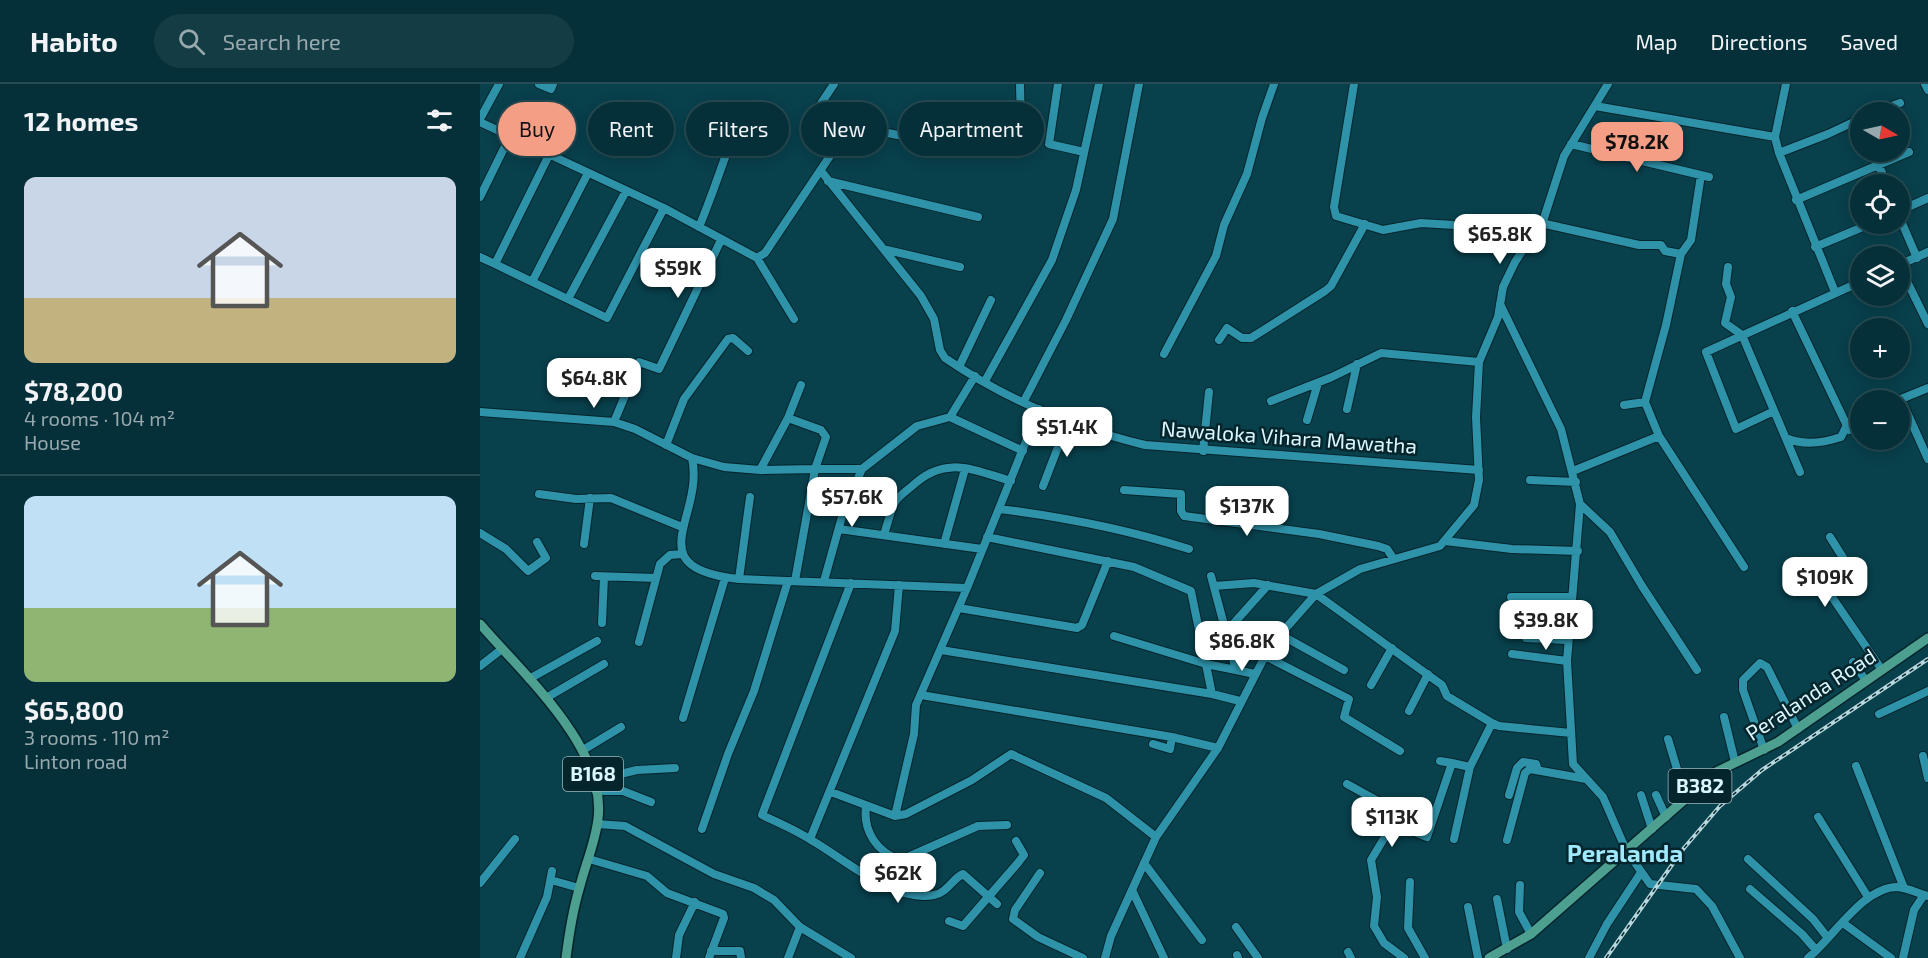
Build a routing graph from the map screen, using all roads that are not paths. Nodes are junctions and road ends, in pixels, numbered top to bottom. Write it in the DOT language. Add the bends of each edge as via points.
graph roads {
  1 [pos="499,84"];
  2 [pos="539,84"];
  3 [pos="553,84"];
  4 [pos="834,84"];
  5 [pos="1020,84"];
  6 [pos="1058,84"];
  7 [pos="1099,84"];
  8 [pos="1139,84"];
  9 [pos="1274,84"];
  10 [pos="1354,84"];
  11 [pos="1608,84"];
  12 [pos="1786,84"];
  13 [pos="1924,84"];
  14 [pos="1928,90"];
  15 [pos="822,102"];
  16 [pos="1020,102"];
  17 [pos="1595,106"];
  18 [pos="480,121"];
  19 [pos="1850,124"];
  20 [pos="498,130"];
  21 [pos="1775,137"];
  22 [pos="1571,144"];
  23 [pos="1084,152"];
  24 [pos="1779,153"];
  25 [pos="500,156"];
  26 [pos="549,156"];
  27 [pos="551,156"];
  28 [pos="725,156"];
  29 [pos="831,156"];
  30 [pos="1878,162"];
  31 [pos="1886,162"];
  32 [pos="1879,165"];
  33 [pos="821,171"];
  34 [pos="588,173"];
  35 [pos="1883,174"];
  36 [pos="828,181"];
  37 [pos="626,191"];
  38 [pos="480,197"];
  39 [pos="1928,198"];
  40 [pos="1796,200"];
  41 [pos="1910,206"];
  42 [pos="664,208"];
  43 [pos="978,217"];
  44 [pos="1541,223"];
  45 [pos="1365,224"];
  46 [pos="699,227"];
  47 [pos="1850,232"];
  48 [pos="1907,234"];
  49 [pos="721,240"];
  50 [pos="1529,241"];
  51 [pos="1815,247"];
  52 [pos="887,250"];
  53 [pos="1928,252"];
  54 [pos="1681,254"];
  55 [pos="480,257"];
  56 [pos="757,258"];
  57 [pos="1917,258"];
  58 [pos="1910,261"];
  59 [pos="495,264"];
  60 [pos="960,267"];
  61 [pos="1728,267"];
  62 [pos="532,282"];
  63 [pos="1850,286"];
  64 [pos="1910,287"];
  65 [pos="1834,292"];
  66 [pos="568,299"];
  67 [pos="991,300"];
  68 [pos="1500,304"];
  69 [pos="1792,311"];
  70 [pos="794,319"];
  71 [pos="1928,324"];
  72 [pos="1742,335"];
  73 [pos="1219,340"];
  74 [pos="748,351"];
  75 [pos="1164,354"];
  76 [pos="1479,362"];
  77 [pos="1357,364"];
  78 [pos="959,367"];
  79 [pos="975,376"];
  80 [pos="985,381"];
  81 [pos="1318,383"];
  82 [pos="801,385"];
  83 [pos="1928,388"];
  84 [pos="1209,392"];
  85 [pos="1024,401"];
  86 [pos="1271,401"];
  87 [pos="1645,402"];
  88 [pos="1624,405"];
  89 [pos="1039,409"];
  90 [pos="1347,410"];
  91 [pos="1774,411"];
  92 [pos="480,412"];
  93 [pos="950,417"];
  94 [pos="788,418"];
  95 [pos="1307,420"];
  96 [pos="1068,421"];
  97 [pos="614,422"];
  98 [pos="1659,436"];
  99 [pos="1786,438"];
  100 [pos="666,445"];
  101 [pos="1023,451"];
  102 [pos="1203,451"];
  103 [pos="692,458"];
  104 [pos="1928,459"];
  105 [pos="862,468"];
  106 [pos="815,469"];
  107 [pos="965,469"];
  108 [pos="760,470"];
  109 [pos="1479,470"];
  110 [pos="1573,471"];
  111 [pos="1800,472"];
  112 [pos="1530,480"];
  113 [pos="1011,481"];
  114 [pos="1576,482"];
  115 [pos="1043,486"];
  116 [pos="1124,490"];
  117 [pos="538,494"];
  118 [pos="750,497"];
  119 [pos="590,498"];
  120 [pos="1580,504"];
  121 [pos="1000,509"];
  122 [pos="682,526"];
  123 [pos="838,529"];
  124 [pos="480,533"];
  125 [pos="884,535"];
  126 [pos="987,537"];
  127 [pos="1830,537"];
  128 [pos="1445,541"];
  129 [pos="537,542"];
  130 [pos="584,544"];
  131 [pos="944,544"];
  132 [pos="982,549"];
  133 [pos="1189,549"];
  134 [pos="1578,551"];
  135 [pos="682,554"];
  136 [pos="1393,558"];
  137 [pos="1108,561"];
  138 [pos="1744,567"];
  139 [pos="595,576"];
  140 [pos="1211,576"];
  141 [pos="604,577"];
  142 [pos="656,578"];
  143 [pos="725,578"];
  144 [pos="739,579"];
  145 [pos="792,581"];
  146 [pos="824,581"];
  147 [pos="851,583"];
  148 [pos="898,585"];
  149 [pos="1268,585"];
  150 [pos="1214,586"];
  151 [pos="967,588"];
  152 [pos="1317,594"];
  153 [pos="1511,597"];
  154 [pos="1572,597"];
  155 [pos="959,608"];
  156 [pos="602,622"];
  157 [pos="480,624"];
  158 [pos="1226,632"];
  159 [pos="1281,635"];
  160 [pos="1114,636"];
  161 [pos="1526,638"];
  162 [pos="1928,638"];
  163 [pos="1568,640"];
  164 [pos="597,641"];
  165 [pos="639,642"];
  166 [pos="1392,648"];
  167 [pos="502,649"];
  168 [pos="941,650"];
  169 [pos="1512,654"];
  170 [pos="1265,656"];
  171 [pos="1567,661"];
  172 [pos="1853,662"];
  173 [pos="604,664"];
  174 [pos="1206,664"];
  175 [pos="480,666"];
  176 [pos="1236,670"];
  177 [pos="1344,670"];
  178 [pos="1697,670"];
  179 [pos="1882,670"];
  180 [pos="1255,674"];
  181 [pos="1428,674"];
  182 [pos="529,680"];
  183 [pos="1866,681"];
  184 [pos="1371,686"];
  185 [pos="1928,690"];
  186 [pos="1212,694"];
  187 [pos="921,695"];
  188 [pos="546,698"];
  189 [pos="1240,701"];
  190 [pos="1409,711"];
  191 [pos="1880,714"];
  192 [pos="1724,717"];
  193 [pos="682,718"];
  194 [pos="1492,723"];
  195 [pos="621,727"];
  196 [pos="1798,729"];
  197 [pos="1571,733"];
  198 [pos="1172,737"];
  199 [pos="1668,739"];
  200 [pos="1154,744"];
  201 [pos="1218,748"];
  202 [pos="583,750"];
  203 [pos="1764,750"];
  204 [pos="1400,751"];
  205 [pos="1923,756"];
  206 [pos="1440,761"];
  207 [pos="1735,762"];
  208 [pos="1452,763"];
  209 [pos="1856,766"];
  210 [pos="1470,767"];
  211 [pos="675,768"];
  212 [pos="1538,768"];
  213 [pos="1928,778"];
  214 [pos="1587,779"];
  215 [pos="595,780"];
  216 [pos="1347,784"];
  217 [pos="596,791"];
  218 [pos="831,792"];
  219 [pos="1509,795"];
  220 [pos="1641,795"];
  221 [pos="1656,795"];
  222 [pos="1686,799"];
  223 [pos="651,802"];
  224 [pos="866,807"];
  225 [pos="895,816"];
  226 [pos="1665,817"];
  227 [pos="1818,817"];
  228 [pos="597,824"];
  229 [pos="1394,824"];
  230 [pos="1007,825"];
  231 [pos="702,829"];
  232 [pos="1652,829"];
  233 [pos="1156,837"];
  234 [pos="515,838"];
  235 [pos="810,839"];
  236 [pos="1454,839"];
  237 [pos="1507,840"];
  238 [pos="1016,841"];
  239 [pos="1626,850"];
  240 [pos="589,859"];
  241 [pos="1748,859"];
  242 [pos="1144,863"];
  243 [pos="552,870"];
  244 [pos="1040,873"];
  245 [pos="1640,873"];
  246 [pos="551,880"];
  247 [pos="1410,882"];
  248 [pos="480,883"];
  249 [pos="1520,885"];
  250 [pos="579,888"];
  251 [pos="1905,888"];
  252 [pos="1750,889"];
  253 [pos="1132,890"];
  254 [pos="1926,895"];
  255 [pos="987,896"];
  256 [pos="1868,897"];
  257 [pos="1497,899"];
  258 [pos="695,902"];
  259 [pos="997,904"];
  260 [pos="1468,907"];
  261 [pos="949,921"];
  262 [pos="1843,923"];
  263 [pos="800,927"];
  264 [pos="1236,927"];
  265 [pos="1532,934"];
  266 [pos="1828,938"];
  267 [pos="1202,940"];
  268 [pos="1507,949"];
  269 [pos="710,955"];
  270 [pos="1814,955"];
  271 [pos="848,957"];
  272 [pos="520,958"];
  273 [pos="566,958"];
  274 [pos="676,958"];
  275 [pos="741,958"];
  276 [pos="788,958"];
  277 [pos="1083,958"];
  278 [pos="1105,958"];
  279 [pos="1164,958"];
  280 [pos="1258,958"];
  281 [pos="1404,958"];
  282 [pos="1425,958"];
  283 [pos="1478,958"];
  284 [pos="1489,958"];
  285 [pos="1588,958"];
  286 [pos="1740,958"];
  287 [pos="1891,958"];
  288 [pos="1903,958"];
  1 -- 18 [label="street"];
  2 -- 3 [label="street" via="551,88"];
  4 -- 15 [label="street"];
  5 -- 16 [label="street"];
  6 -- 23 [label="street" via="1049,144"];
  7 -- 23 [label="street"];
  8 -- 85 [label="street" via="1113,219"];
  9 -- 75 [label="street" via="1247,174 1224,225 1216,256"];
  10 -- 45 [label="street" via="1334,207 1340,219"];
  11 -- 17 [label="street"];
  12 -- 21 [label="street"];
  13 -- 14 [label="street"];
  17 -- 21 [label="street"];
  17 -- 22 [label="street"];
  18 -- 20 [label="street"];
  19 -- 24 [label="street"];
  21 -- 24 [label="street"];
  22 -- 44 [label="street"];
  22 -- 54 [label="street" via="1705,176 1691,240"];
  23 -- 80 [label="street" via="1076,190 1052,260"];
  24 -- 40 [label="street"];
  25 -- 38 [label="street"];
  26 -- 59 [label="street"];
  27 -- 34 [label="street"];
  28 -- 46 [label="street" via="717,186"];
  29 -- 33 [label="street"];
  30 -- 32 [label="street"];
  31 -- 32 [label="street"];
  32 -- 35 [label="street"];
  32 -- 40 [label="street"];
  33 -- 36 [label="street, Nawaloka Vihara Mawatha"];
  33 -- 56 [label="street" via="765,253"];
  34 -- 37 [label="street"];
  34 -- 62 [label="street"];
  36 -- 43 [label="street"];
  36 -- 52 [label="street, Nawaloka Vihara Mawatha"];
  37 -- 42 [label="street"];
  37 -- 66 [label="street"];
  39 -- 41 [label="street"];
  40 -- 51 [label="street"];
  42 -- 46 [label="street"];
  42 -- 66 [label="street" via="607,318"];
  44 -- 50 [label="street"];
  44 -- 54 [label="street" via="1638,245 1662,245 1665,250"];
  45 -- 50 [label="street" via="1383,230 1421,223 1471,226"];
  45 -- 73 [label="street" via="1325,291 1251,338 1242,338 1227,328"];
  46 -- 49 [label="street"];
  47 -- 51 [label="street"];
  48 -- 57 [label="street"];
  49 -- 56 [label="street"];
  49 -- 97 [label="street" via="669,352 659,369 639,362"];
  50 -- 68 [label="street" via="1503,287"];
  51 -- 65 [label="street"];
  52 -- 60 [label="street"];
  52 -- 78 [label="street, Nawaloka Vihara Mawatha" via="934,319 940,350"];
  53 -- 57 [label="street"];
  54 -- 87 [label="street"];
  55 -- 59 [label="street"];
  56 -- 70 [label="street"];
  57 -- 58 [label="street"];
  59 -- 62 [label="street"];
  61 -- 72 [label="street" via="1726,284 1731,297 1725,323"];
  62 -- 66 [label="street"];
  63 -- 65 [label="street"];
  64 -- 71 [label="street"];
  65 -- 69 [label="street"];
  67 -- 78 [label="street"];
  68 -- 76 [label="street"];
  68 -- 110 [label="street" via="1562,429"];
  69 -- 72 [label="street"];
  69 -- 99 [label="street" via="1848,428 1834,439 1799,444"];
  72 -- 91 [label="street"];
  72 -- 91 [label="street" via="1706,352 1736,429"];
  74 -- 100 [label="street" via="733,338 728,339 684,399"];
  76 -- 77 [label="street" via="1381,353"];
  76 -- 109 [label="street"];
  77 -- 81 [label="street"];
  77 -- 90 [label="street"];
  78 -- 79 [label="street, Nawaloka Vihara Mawatha"];
  79 -- 80 [label="street, Nawaloka Vihara Mawatha"];
  79 -- 93 [label="street"];
  80 -- 85 [label="street, Nawaloka Vihara Mawatha"];
  81 -- 86 [label="street"];
  81 -- 95 [label="street"];
  82 -- 94 [label="street"];
  83 -- 104 [label="street" via="1901,399"];
  84 -- 102 [label="street"];
  85 -- 89 [label="street, Nawaloka Vihara Mawatha"];
  87 -- 88 [label="street"];
  87 -- 98 [label="street"];
  89 -- 96 [label="street, Nawaloka Vihara Mawatha"];
  89 -- 101 [label="street"];
  91 -- 99 [label="street"];
  92 -- 97 [label="street"];
  93 -- 101 [label="street"];
  93 -- 105 [label="street" via="917,426"];
  94 -- 106 [label="street" via="825,433"];
  94 -- 108 [label="street"];
  96 -- 102 [label="street, Nawaloka Vihara Mawatha" via="1145,445"];
  96 -- 115 [label="street"];
  97 -- 100 [label="street"];
  98 -- 110 [label="street"];
  98 -- 138 [label="street"];
  99 -- 111 [label="street"];
  100 -- 103 [label="street"];
  101 -- 113 [label="street"];
  102 -- 109 [label="street, Nawaloka Vihara Mawatha"];
  103 -- 108 [label="street" via="724,467"];
  103 -- 122 [label="street" via="693,487"];
  105 -- 106 [label="street"];
  105 -- 123 [label="street"];
  106 -- 108 [label="street"];
  106 -- 145 [label="street"];
  107 -- 113 [label="street"];
  107 -- 125 [label="street" via="948,466 923,475 895,502"];
  107 -- 131 [label="street"];
  109 -- 128 [label="street" via="1474,505"];
  110 -- 114 [label="street"];
  112 -- 114 [label="street"];
  113 -- 121 [label="street"];
  114 -- 120 [label="street"];
  116 -- 136 [label="street" via="1181,494 1184,516 1319,534 1387,549"];
  117 -- 119 [label="street"];
  118 -- 144 [label="street"];
  119 -- 122 [label="street" via="611,498"];
  119 -- 130 [label="street"];
  120 -- 134 [label="street"];
  120 -- 178 [label="street" via="1610,532"];
  121 -- 126 [label="street"];
  121 -- 133 [label="street" via="1133,531"];
  122 -- 135 [label="street"];
  123 -- 125 [label="street"];
  123 -- 146 [label="street"];
  124 -- 129 [label="street" via="506,549 528,571 546,558"];
  125 -- 131 [label="street"];
  126 -- 132 [label="street"];
  126 -- 137 [label="street"];
  127 -- 179 [label="street" via="1847,564 1823,584"];
  128 -- 134 [label="street"];
  128 -- 136 [label="street" via="1440,546"];
  131 -- 132 [label="street"];
  132 -- 151 [label="street"];
  134 -- 154 [label="street"];
  135 -- 142 [label="street" via="670,555 660,564"];
  135 -- 143 [label="street" via="691,568"];
  136 -- 152 [label="street" via="1360,569"];
  137 -- 155 [label="street" via="1082,625 1077,628"];
  137 -- 174 [label="street" via="1134,567 1191,591"];
  139 -- 141 [label="street"];
  140 -- 150 [label="street"];
  141 -- 142 [label="street"];
  141 -- 156 [label="street"];
  142 -- 165 [label="street"];
  143 -- 144 [label="street"];
  143 -- 193 [label="street"];
  144 -- 145 [label="street"];
  145 -- 146 [label="street"];
  145 -- 231 [label="street"];
  146 -- 147 [label="street"];
  147 -- 148 [label="street"];
  147 -- 235 [label="street" via="762,814"];
  148 -- 151 [label="street"];
  148 -- 218 [label="street" via="895,631"];
  149 -- 150 [label="street" via="1240,582"];
  149 -- 152 [label="street"];
  149 -- 158 [label="street"];
  150 -- 158 [label="street"];
  151 -- 155 [label="street"];
  152 -- 159 [label="street"];
  152 -- 166 [label="street"];
  153 -- 154 [label="street"];
  154 -- 163 [label="street"];
  155 -- 168 [label="street"];
  157 -- 167 [label="main road, B168"];
  158 -- 176 [label="street"];
  159 -- 170 [label="street"];
  159 -- 177 [label="street"];
  160 -- 174 [label="street"];
  161 -- 163 [label="street"];
  162 -- 179 [label="main road, Peralanda Road / B382"];
  163 -- 171 [label="street"];
  164 -- 182 [label="street"];
  166 -- 181 [label="street"];
  166 -- 184 [label="street"];
  167 -- 175 [label="street"];
  167 -- 182 [label="main road, B168"];
  168 -- 186 [label="street"];
  168 -- 187 [label="street"];
  169 -- 171 [label="street"];
  170 -- 180 [label="street"];
  170 -- 204 [label="street" via="1349,699 1344,717"];
  171 -- 197 [label="street"];
  172 -- 183 [label="street"];
  173 -- 188 [label="street"];
  174 -- 176 [label="street"];
  174 -- 186 [label="street"];
  176 -- 180 [label="street"];
  179 -- 183 [label="main road, Peralanda Road / B382"];
  180 -- 189 [label="street"];
  181 -- 190 [label="street"];
  181 -- 194 [label="street" via="1442,685 1447,696"];
  182 -- 188 [label="main road, B168"];
  183 -- 196 [label="main road, Peralanda Road / B382"];
  185 -- 191 [label="street"];
  186 -- 189 [label="street"];
  187 -- 198 [label="street"];
  187 -- 225 [label="street"];
  188 -- 202 [label="main road, B168"];
  189 -- 201 [label="street"];
  192 -- 207 [label="street"];
  194 -- 197 [label="street"];
  194 -- 210 [label="street"];
  195 -- 202 [label="street"];
  196 -- 203 [label="main road, Peralanda Road / B382"];
  196 -- 203 [label="street" via="1767,667 1760,663 1743,680 1743,690"];
  197 -- 214 [label="street" via="1573,764"];
  198 -- 200 [label="street" via="1170,749"];
  198 -- 201 [label="street"];
  199 -- 222 [label="street"];
  201 -- 233 [label="street"];
  202 -- 215 [label="main road, B168"];
  203 -- 207 [label="main road, Peralanda Road / B382"];
  205 -- 213 [label="street"];
  206 -- 208 [label="street"];
  207 -- 222 [label="main road, Peralanda Road / B382" via="1716,772"];
  208 -- 210 [label="street"];
  208 -- 229 [label="street" via="1426,837"];
  209 -- 251 [label="street"];
  210 -- 236 [label="street"];
  211 -- 215 [label="street" via="637,770"];
  212 -- 214 [label="street"];
  212 -- 219 [label="street" via="1523,762 1517,768"];
  212 -- 237 [label="street" via="1525,773"];
  214 -- 239 [label="street" via="1603,797"];
  215 -- 217 [label="main road, B168"];
  216 -- 229 [label="street" via="1396,811"];
  217 -- 223 [label="street" via="623,791"];
  217 -- 228 [label="main road, B168"];
  218 -- 224 [label="street"];
  218 -- 235 [label="street"];
  220 -- 232 [label="street"];
  221 -- 226 [label="street"];
  222 -- 226 [label="main road, Peralanda Road / B382"];
  224 -- 225 [label="street"];
  224 -- 230 [label="street" via="867,829 881,850 901,860 978,826"];
  225 -- 233 [label="street" via="972,780 1011,754 1106,798"];
  226 -- 232 [label="main road, Peralanda Road / B382"];
  227 -- 256 [label="street"];
  228 -- 240 [label="main road, B168"];
  228 -- 263 [label="street" via="626,826 714,874 754,888 774,900"];
  229 -- 281 [label="street" via="1371,860 1377,897 1373,918 1384,943"];
  232 -- 239 [label="main road, Peralanda Road / B382"];
  233 -- 242 [label="street"];
  234 -- 248 [label="street"];
  235 -- 255 [label="street" via="895,890 934,896 963,874"];
  238 -- 255 [label="street" via="1024,855"];
  239 -- 245 [label="street"];
  239 -- 265 [label="main road, Peralanda Road / B382"];
  240 -- 250 [label="main road, B168"];
  240 -- 258 [label="street" via="647,876 667,893"];
  241 -- 266 [label="street"];
  242 -- 253 [label="street"];
  242 -- 267 [label="street"];
  243 -- 246 [label="street"];
  244 -- 277 [label="street" via="1014,910 1013,919 1038,937"];
  245 -- 285 [label="street"];
  245 -- 286 [label="street" via="1650,885 1696,889 1712,906"];
  246 -- 250 [label="street"];
  246 -- 272 [label="street"];
  247 -- 282 [label="street" via="1408,928"];
  249 -- 265 [label="street" via="1519,912"];
  250 -- 273 [label="main road, B168"];
  251 -- 254 [label="street"];
  251 -- 256 [label="street" via="1882,890"];
  252 -- 270 [label="street" via="1802,934"];
  253 -- 278 [label="street"];
  253 -- 279 [label="street"];
  254 -- 288 [label="street" via="1914,909"];
  255 -- 259 [label="street"];
  255 -- 261 [label="street" via="963,926"];
  256 -- 262 [label="street"];
  257 -- 268 [label="street"];
  258 -- 269 [label="street" via="723,914"];
  258 -- 274 [label="street" via="679,935"];
  260 -- 283 [label="street"];
  262 -- 266 [label="street"];
  262 -- 287 [label="street"];
  263 -- 271 [label="street"];
  263 -- 276 [label="street"];
  264 -- 280 [label="street"];
  265 -- 268 [label="main road, Peralanda Road / B382"];
  266 -- 270 [label="street"];
  268 -- 284 [label="main road, Peralanda Road / B382"];
  269 -- 275 [label="street" via="740,951"];
}
